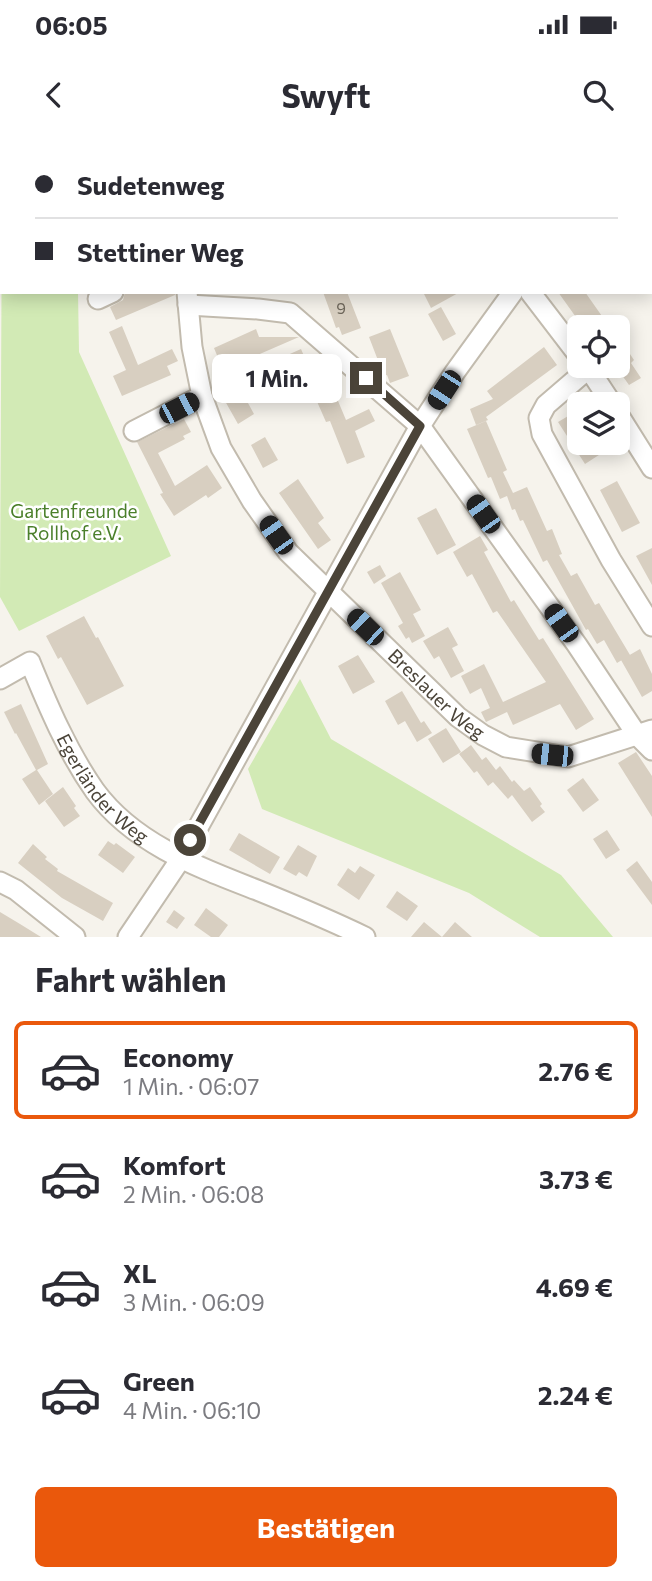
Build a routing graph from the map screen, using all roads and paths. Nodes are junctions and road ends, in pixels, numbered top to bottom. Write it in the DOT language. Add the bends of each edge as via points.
graph roads {
  1 [pos="512,294"];
  2 [pos="532,294"];
  3 [pos="188,299"];
  4 [pos="567,340"];
  5 [pos="571,378"];
  6 [pos="202,397"];
  7 [pos="420,426"];
  8 [pos="134,431"];
  9 [pos="630,433"];
  10 [pos="652,468"];
  11 [pos="328,591"];
  12 [pos="652,626"];
  13 [pos="0,678"];
  14 [pos="645,733"];
  15 [pos="652,750"];
  16 [pos="180,860"];
  17 [pos="0,881"];
  18 [pos="75,937"];
  19 [pos="128,937"];
  20 [pos="365,937"];
  1 -- 7 [label="street"];
  2 -- 4 [label="street"];
  3 -- 6 [label="street, Breslauer Weg"];
  3 -- 7 [label="street" via="290,313"];
  5 -- 12 [label="street" via="539,418 541,434"];
  6 -- 8 [label="street"];
  6 -- 11 [label="street, Breslauer Weg" via="221,449 252,501 288,552"];
  7 -- 11 [label="street"];
  7 -- 14 [label="street"];
  9 -- 10 [label="street"];
  11 -- 14 [label="street, Breslauer Weg" via="458,717 506,747 568,757"];
  11 -- 16 [label="street"];
  13 -- 16 [label="street, Egerländer Weg" via="30,662 68,747 96,792 127,824"];
  14 -- 15 [label="street"];
  16 -- 19 [label="street"];
  16 -- 20 [label="street, Egerländer Weg"];
  17 -- 18 [label="street"];
}
